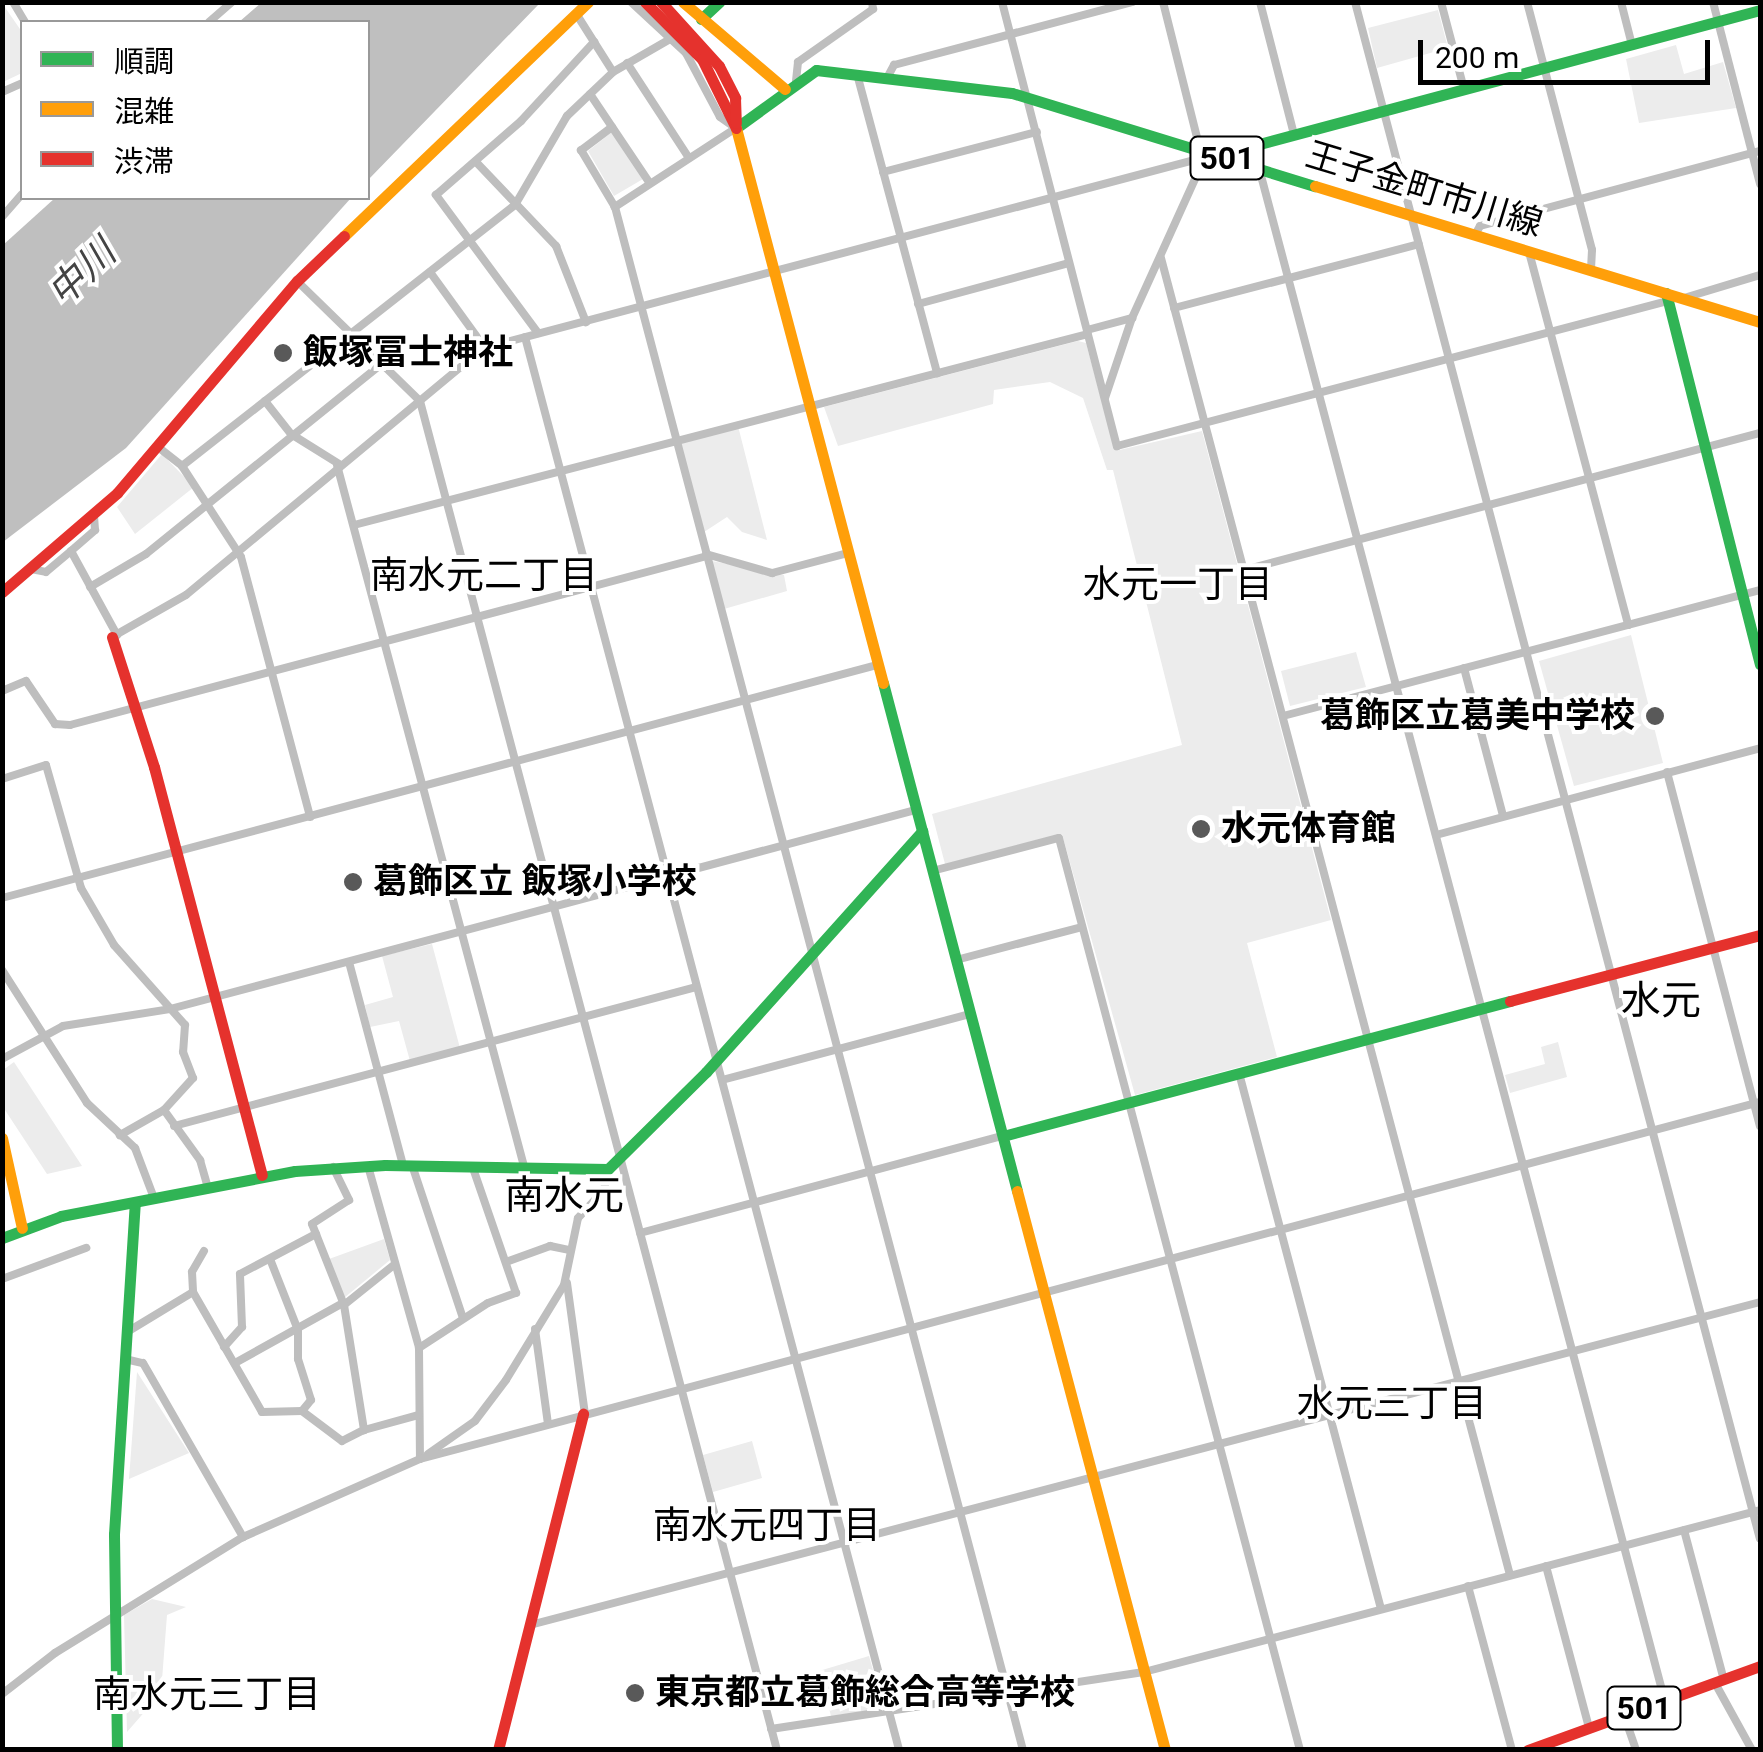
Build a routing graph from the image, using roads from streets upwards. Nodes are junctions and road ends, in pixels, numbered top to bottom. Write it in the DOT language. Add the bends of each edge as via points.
graph roads {
  1 [pos="232,2"];
  2 [pos="588,2"];
  3 [pos="631,2"];
  4 [pos="645,2"];
  5 [pos="660,2"];
  6 [pos="683,2"];
  7 [pos="719,2"];
  8 [pos="872,2"];
  9 [pos="1002,2"];
  10 [pos="1132,2"];
  11 [pos="1163,2"];
  12 [pos="1260,2"];
  13 [pos="1355,2"];
  14 [pos="1442,2"];
  15 [pos="1527,2"];
  16 [pos="1621,2"];
  17 [pos="1713,2"];
  18 [pos="1760,10"];
  19 [pos="577,14"];
  20 [pos="701,18"];
  21 [pos="212,20"];
  22 [pos="1718,22"];
  23 [pos="679,32"];
  24 [pos="1010,35"];
  25 [pos="594,42"];
  26 [pos="1632,45"];
  27 [pos="627,63"];
  28 [pos="1544,69"];
  29 [pos="613,72"];
  30 [pos="888,73"];
  31 [pos="857,74"];
  32 [pos="791,85"];
  33 [pos="1464,89"];
  34 [pos="590,94"];
  35 [pos="1027,96"];
  36 [pos="1383,112"];
  37 [pos="612,128"];
  38 [pos="736,128"];
  39 [pos="1036,132"];
  40 [pos="1294,134"];
  41 [pos="1205,152"];
  42 [pos="1756,153"];
  43 [pos="689,158"];
  44 [pos="1229,158"];
  45 [pos="477,163"];
  46 [pos="1259,168"];
  47 [pos="883,172"];
  48 [pos="649,182"];
  49 [pos="1760,184"];
  50 [pos="20,196"];
  51 [pos="1053,198"];
  52 [pos="1579,200"];
  53 [pos="514,204"];
  54 [pos="615,208"];
  55 [pos="1411,214"];
  56 [pos="2,216"];
  57 [pos="1475,235"];
  58 [pos="900,238"];
  59 [pos="470,242"];
  60 [pos="1418,244"];
  61 [pos="1529,251"];
  62 [pos="1161,258"];
  63 [pos="1069,263"];
  64 [pos="1591,270"];
  65 [pos="430,272"];
  66 [pos="773,272"];
  67 [pos="1760,275"];
  68 [pos="1288,279"];
  69 [pos="298,281"];
  70 [pos="1665,298"];
  71 [pos="1684,298"];
  72 [pos="918,304"];
  73 [pos="641,306"];
  74 [pos="1174,308"];
  75 [pos="1132,318"];
  76 [pos="586,322"];
  77 [pos="1760,322"];
  78 [pos="1087,332"];
  79 [pos="1550,332"];
  80 [pos="538,333"];
  81 [pos="351,334"];
  82 [pos="525,337"];
  83 [pos="485,348"];
  84 [pos="1449,358"];
  85 [pos="383,363"];
  86 [pos="938,373"];
  87 [pos="1318,392"];
  88 [pos="1105,398"];
  89 [pos="265,402"];
  90 [pos="420,402"];
  91 [pos="809,408"];
  92 [pos="1205,423"];
  93 [pos="1760,433"];
  94 [pos="290,434"];
  95 [pos="676,440"];
  96 [pos="158,447"];
  97 [pos="1704,448"];
  98 [pos="338,464"];
  99 [pos="182,466"];
  100 [pos="560,470"];
  101 [pos="1589,478"];
  102 [pos="446,500"];
  103 [pos="207,503"];
  104 [pos="1487,505"];
  105 [pos="94,516"];
  106 [pos="354,525"];
  107 [pos="1357,539"];
  108 [pos="71,552"];
  109 [pos="238,552"];
  110 [pos="848,552"];
  111 [pos="706,555"];
  112 [pos="31,568"];
  113 [pos="1244,570"];
  114 [pos="590,586"];
  115 [pos="90,587"];
  116 [pos="1760,590"];
  117 [pos="2,592"];
  118 [pos="1742,595"];
  119 [pos="477,616"];
  120 [pos="1628,624"];
  121 [pos="115,636"];
  122 [pos="384,640"];
  123 [pos="1526,652"];
  124 [pos="1760,664"];
  125 [pos="878,665"];
  126 [pos="1464,668"];
  127 [pos="271,670"];
  128 [pos="1396,686"];
  129 [pos="2,691"];
  130 [pos="746,701"];
  131 [pos="135,706"];
  132 [pos="1283,716"];
  133 [pos="629,732"];
  134 [pos="1760,748"];
  135 [pos="516,762"];
  136 [pos="1667,772"];
  137 [pos="2,778"];
  138 [pos="423,787"];
  139 [pos="1566,800"];
  140 [pos="916,810"];
  141 [pos="1502,816"];
  142 [pos="310,817"];
  143 [pos="922,831"];
  144 [pos="1436,834"];
  145 [pos="783,846"];
  146 [pos="177,852"];
  147 [pos="932,872"];
  148 [pos="668,877"];
  149 [pos="76,880"];
  150 [pos="2,898"];
  151 [pos="555,907"];
  152 [pos="1082,928"];
  153 [pos="462,932"];
  154 [pos="1760,935"];
  155 [pos="1714,948"];
  156 [pos="812,951"];
  157 [pos="956,960"];
  158 [pos="350,962"];
  159 [pos="2,970"];
  160 [pos="1612,975"];
  161 [pos="696,987"];
  162 [pos="215,997"];
  163 [pos="170,1009"];
  164 [pos="1483,1009"];
  165 [pos="970,1014"];
  166 [pos="584,1018"];
  167 [pos="47,1034"];
  168 [pos="1368,1039"];
  169 [pos="492,1042"];
  170 [pos="838,1049"];
  171 [pos="2,1058"];
  172 [pos="717,1060"];
  173 [pos="378,1072"];
  174 [pos="1239,1074"];
  175 [pos="722,1080"];
  176 [pos="1758,1102"];
  177 [pos="1129,1103"];
  178 [pos="244,1108"];
  179 [pos="164,1110"];
  180 [pos="174,1126"];
  181 [pos="1760,1126"];
  182 [pos="1653,1131"];
  183 [pos="120,1135"];
  184 [pos="1003,1136"];
  185 [pos="2,1138"];
  186 [pos="620,1154"];
  187 [pos="368,1165"];
  188 [pos="408,1165"];
  189 [pos="1523,1166"];
  190 [pos="333,1167"];
  191 [pos="473,1168"];
  192 [pos="608,1169"];
  193 [pos="525,1170"];
  194 [pos="870,1173"];
  195 [pos="262,1175"];
  196 [pos="208,1188"];
  197 [pos="1410,1195"];
  198 [pos="154,1198"];
  199 [pos="134,1204"];
  200 [pos="754,1204"];
  201 [pos="22,1228"];
  202 [pos="1280,1229"];
  203 [pos="316,1234"];
  204 [pos="640,1234"];
  205 [pos="2,1238"];
  206 [pos="86,1248"];
  207 [pos="568,1250"];
  208 [pos="204,1251"];
  209 [pos="1170,1258"];
  210 [pos="270,1259"];
  211 [pos="506,1262"];
  212 [pos="395,1264"];
  213 [pos="565,1273"];
  214 [pos="2,1279"];
  215 [pos="193,1292"];
  216 [pos="1044,1292"];
  217 [pos="1760,1302"];
  218 [pos="343,1304"];
  219 [pos="1702,1317"];
  220 [pos="463,1318"];
  221 [pos="911,1328"];
  222 [pos="535,1329"];
  223 [pos="298,1330"];
  224 [pos="127,1332"];
  225 [pos="224,1347"];
  226 [pos="420,1348"];
  227 [pos="1572,1352"];
  228 [pos="796,1358"];
  229 [pos="125,1359"];
  230 [pos="235,1363"];
  231 [pos="1459,1382"];
  232 [pos="681,1388"];
  233 [pos="302,1411"];
  234 [pos="584,1414"];
  235 [pos="419,1415"];
  236 [pos="1330,1415"];
  237 [pos="548,1424"];
  238 [pos="364,1430"];
  239 [pos="1220,1444"];
  240 [pos="420,1459"];
  241 [pos="1092,1477"];
  242 [pos="1757,1510"];
  243 [pos="960,1512"];
  244 [pos="1684,1530"];
  245 [pos="243,1537"];
  246 [pos="1760,1538"];
  247 [pos="844,1542"];
  248 [pos="1624,1546"];
  249 [pos="1546,1566"];
  250 [pos="730,1572"];
  251 [pos="1510,1576"];
  252 [pos="1468,1586"];
  253 [pos="1381,1609"];
  254 [pos="113,1616"];
  255 [pos="530,1625"];
  256 [pos="1270,1638"];
  257 [pos="1760,1666"];
  258 [pos="1144,1672"];
  259 [pos="1719,1681"];
  260 [pos="1008,1692"];
  261 [pos="2,1694"];
  262 [pos="1666,1700"];
  263 [pos="890,1711"];
  264 [pos="1624,1715"];
  265 [pos="771,1728"];
  266 [pos="1589,1728"];
  267 [pos="117,1750"];
  268 [pos="498,1750"];
  269 [pos="777,1750"];
  270 [pos="899,1750"];
  271 [pos="1023,1750"];
  272 [pos="1165,1750"];
  273 [pos="1300,1750"];
  274 [pos="1512,1750"];
  275 [pos="1528,1750"];
  276 [pos="1636,1750"];
  277 [pos="1752,1750"];
  1 -- 21 [label="street"];
  2 -- 19 [label="street"];
  3 -- 23 [label="street"];
  4 -- 23 [label="street"];
  5 -- 23 [label="street"];
  6 -- 20 [label="street"];
  7 -- 20 [label="street"];
  8 -- 32 [label="street" via="873,8 798,62"];
  9 -- 24 [label="street"];
  10 -- 24 [label="street"];
  11 -- 41 [label="street"];
  12 -- 40 [label="street"];
  13 -- 36 [label="street"];
  14 -- 33 [label="street"];
  15 -- 28 [label="street"];
  16 -- 26 [label="street"];
  17 -- 22 [label="street"];
  18 -- 22 [label="street"];
  19 -- 25 [label="street"];
  19 -- 69 [label="street"];
  20 -- 32 [label="street"];
  22 -- 26 [label="street"];
  22 -- 42 [label="street"];
  23 -- 27 [label="street"];
  23 -- 38 [label="street" via="720,117"];
  23 -- 38 [label="street" via="726,79"];
  24 -- 30 [label="street"];
  24 -- 35 [label="street"];
  25 -- 29 [label="street"];
  25 -- 45 [label="street"];
  26 -- 28 [label="street"];
  27 -- 29 [label="street"];
  27 -- 43 [label="street"];
  28 -- 33 [label="street"];
  28 -- 52 [label="street"];
  29 -- 34 [label="street"];
  30 -- 31 [label="street, 王子金町市川線 / 501"];
  30 -- 35 [label="street, 王子金町市川線 / 501"];
  31 -- 32 [label="street, 王子金町市川線 / 501" via="816,70"];
  31 -- 47 [label="street"];
  32 -- 38 [label="street, 王子金町市川線 / 501"];
  33 -- 36 [label="street"];
  34 -- 37 [label="street"];
  34 -- 53 [label="street" via="545,144"];
  35 -- 39 [label="street"];
  35 -- 41 [label="street, 王子金町市川線 / 501"];
  36 -- 40 [label="street"];
  36 -- 55 [label="street"];
  37 -- 48 [label="street"];
  37 -- 54 [label="street" via="581,150"];
  38 -- 43 [label="street"];
  38 -- 66 [label="street"];
  39 -- 47 [label="street"];
  39 -- 51 [label="street"];
  40 -- 44 [label="street"];
  41 -- 44 [label="street, 王子金町市川線 / 501"];
  41 -- 51 [label="street"];
  41 -- 62 [label="street"];
  42 -- 49 [label="street"];
  42 -- 52 [label="street"];
  43 -- 48 [label="street"];
  44 -- 46 [label="street, 王子金町市川線 / 501"];
  45 -- 53 [label="street"];
  45 -- 59 [label="street" via="436,195"];
  46 -- 55 [label="street, 王子金町市川線 / 501"];
  46 -- 68 [label="street"];
  47 -- 58 [label="street"];
  48 -- 54 [label="street"];
  50 -- 56 [label="street"];
  51 -- 58 [label="street"];
  51 -- 63 [label="street"];
  52 -- 57 [label="street" via="1480,226"];
  52 -- 64 [label="street"];
  53 -- 59 [label="street"];
  53 -- 76 [label="street" via="564,258"];
  54 -- 73 [label="street"];
  55 -- 57 [label="street, 王子金町市川線 / 501"];
  55 -- 60 [label="street"];
  57 -- 61 [label="street, 王子金町市川線 / 501"];
  58 -- 66 [label="street"];
  58 -- 72 [label="street"];
  59 -- 65 [label="street"];
  59 -- 80 [label="street"];
  60 -- 68 [label="street"];
  60 -- 84 [label="street"];
  61 -- 64 [label="street, 王子金町市川線 / 501"];
  61 -- 79 [label="street"];
  62 -- 74 [label="street"];
  62 -- 75 [label="street"];
  63 -- 72 [label="street"];
  63 -- 78 [label="street"];
  64 -- 70 [label="street, 王子金町市川線 / 501"];
  65 -- 81 [label="street"];
  65 -- 83 [label="street"];
  66 -- 73 [label="street"];
  66 -- 91 [label="street"];
  67 -- 71 [label="street"];
  68 -- 74 [label="street"];
  68 -- 87 [label="street"];
  69 -- 81 [label="street"];
  69 -- 96 [label="street"];
  70 -- 71 [label="street, 王子金町市川線 / 501"];
  70 -- 79 [label="street"];
  70 -- 97 [label="street"];
  71 -- 77 [label="street, 王子金町市川線 / 501"];
  72 -- 86 [label="street"];
  73 -- 76 [label="street"];
  73 -- 95 [label="street"];
  74 -- 92 [label="street"];
  75 -- 78 [label="street"];
  75 -- 88 [label="street"];
  76 -- 80 [label="street"];
  78 -- 86 [label="street"];
  78 -- 88 [label="street"];
  79 -- 84 [label="street"];
  79 -- 101 [label="street"];
  80 -- 82 [label="street"];
  81 -- 85 [label="street"];
  81 -- 89 [label="street"];
  82 -- 83 [label="street"];
  82 -- 100 [label="street"];
  83 -- 90 [label="street"];
  84 -- 87 [label="street"];
  84 -- 104 [label="street"];
  85 -- 90 [label="street"];
  85 -- 94 [label="street"];
  86 -- 91 [label="street"];
  87 -- 92 [label="street"];
  87 -- 107 [label="street"];
  88 -- 92 [label="street" via="1117,446"];
  89 -- 94 [label="street"];
  89 -- 99 [label="street"];
  90 -- 98 [label="street"];
  90 -- 102 [label="street"];
  91 -- 95 [label="street"];
  91 -- 110 [label="street"];
  92 -- 113 [label="street"];
  93 -- 97 [label="street"];
  94 -- 98 [label="street"];
  94 -- 103 [label="street"];
  95 -- 100 [label="street"];
  95 -- 111 [label="street"];
  96 -- 99 [label="street"];
  96 -- 105 [label="street"];
  97 -- 101 [label="street"];
  97 -- 118 [label="street"];
  98 -- 106 [label="street"];
  98 -- 109 [label="street"];
  99 -- 103 [label="street"];
  100 -- 102 [label="street"];
  100 -- 114 [label="street"];
  101 -- 104 [label="street"];
  101 -- 120 [label="street"];
  102 -- 106 [label="street"];
  102 -- 119 [label="street"];
  103 -- 109 [label="street"];
  103 -- 115 [label="street" via="126,569"];
  104 -- 107 [label="street"];
  104 -- 123 [label="street"];
  105 -- 108 [label="street" via="95,530"];
  105 -- 112 [label="street"];
  106 -- 122 [label="street"];
  107 -- 113 [label="street"];
  107 -- 128 [label="street"];
  108 -- 112 [label="street" via="46,572"];
  108 -- 115 [label="street"];
  109 -- 121 [label="street" via="155,616"];
  109 -- 127 [label="street"];
  110 -- 111 [label="street" via="772,573"];
  110 -- 125 [label="street"];
  111 -- 114 [label="street"];
  111 -- 130 [label="street"];
  112 -- 117 [label="street"];
  113 -- 132 [label="street"];
  114 -- 119 [label="street"];
  114 -- 133 [label="street"];
  115 -- 121 [label="street"];
  116 -- 118 [label="street"];
  118 -- 120 [label="street"];
  118 -- 124 [label="street"];
  119 -- 122 [label="street"];
  119 -- 135 [label="street"];
  120 -- 123 [label="street"];
  121 -- 131 [label="street"];
  122 -- 127 [label="street"];
  122 -- 138 [label="street"];
  123 -- 126 [label="street"];
  123 -- 139 [label="street"];
  125 -- 130 [label="street"];
  125 -- 140 [label="street"];
  126 -- 128 [label="street"];
  126 -- 141 [label="street"];
  127 -- 131 [label="street"];
  127 -- 142 [label="street"];
  128 -- 132 [label="street"];
  128 -- 144 [label="street"];
  129 -- 131 [label="street" via="26,681 55,724"];
  130 -- 133 [label="street"];
  130 -- 145 [label="street"];
  131 -- 146 [label="street"];
  132 -- 168 [label="street"];
  133 -- 135 [label="street"];
  133 -- 148 [label="street"];
  134 -- 136 [label="street"];
  135 -- 138 [label="street"];
  135 -- 151 [label="street"];
  136 -- 139 [label="street"];
  136 -- 155 [label="street"];
  137 -- 149 [label="street" via="46,765"];
  138 -- 142 [label="street"];
  138 -- 153 [label="street"];
  139 -- 141 [label="street"];
  139 -- 160 [label="street"];
  140 -- 143 [label="street"];
  140 -- 145 [label="street"];
  141 -- 144 [label="street"];
  142 -- 146 [label="street"];
  143 -- 147 [label="street"];
  143 -- 156 [label="street"];
  144 -- 164 [label="street"];
  145 -- 148 [label="street"];
  145 -- 156 [label="street"];
  146 -- 149 [label="street"];
  146 -- 162 [label="street"];
  147 -- 152 [label="street" via="1059,838"];
  147 -- 157 [label="street"];
  148 -- 151 [label="street"];
  148 -- 161 [label="street"];
  149 -- 150 [label="street"];
  149 -- 163 [label="street" via="114,946"];
  151 -- 153 [label="street"];
  151 -- 166 [label="street"];
  152 -- 157 [label="street"];
  152 -- 177 [label="street"];
  153 -- 158 [label="street"];
  153 -- 169 [label="street"];
  154 -- 155 [label="street"];
  155 -- 160 [label="street"];
  155 -- 176 [label="street"];
  156 -- 170 [label="street"];
  156 -- 172 [label="street"];
  157 -- 165 [label="street"];
  158 -- 162 [label="street"];
  158 -- 173 [label="street"];
  159 -- 167 [label="street"];
  160 -- 164 [label="street"];
  160 -- 182 [label="street"];
  161 -- 166 [label="street"];
  161 -- 172 [label="street"];
  162 -- 163 [label="street"];
  162 -- 178 [label="street"];
  163 -- 167 [label="street" via="88,1020"];
  163 -- 179 [label="street" via="185,1024 182,1048 194,1078"];
  164 -- 168 [label="street"];
  164 -- 189 [label="street"];
  165 -- 170 [label="street"];
  165 -- 184 [label="street"];
  166 -- 169 [label="street"];
  166 -- 186 [label="street"];
  167 -- 171 [label="street"];
  167 -- 183 [label="street" via="86,1103"];
  168 -- 174 [label="street"];
  168 -- 197 [label="street"];
  169 -- 173 [label="street"];
  169 -- 193 [label="street"];
  170 -- 175 [label="street"];
  170 -- 194 [label="street"];
  172 -- 175 [label="street"];
  172 -- 186 [label="street"];
  173 -- 178 [label="street"];
  173 -- 188 [label="street"];
  174 -- 177 [label="street"];
  174 -- 202 [label="street"];
  175 -- 200 [label="street"];
  176 -- 181 [label="street"];
  176 -- 182 [label="street"];
  177 -- 184 [label="street"];
  177 -- 209 [label="street"];
  178 -- 180 [label="street"];
  178 -- 195 [label="street"];
  179 -- 180 [label="street"];
  179 -- 183 [label="street"];
  180 -- 196 [label="street" via="200,1160"];
  182 -- 189 [label="street"];
  182 -- 219 [label="street"];
  183 -- 198 [label="street" via="134,1148"];
  184 -- 194 [label="street"];
  184 -- 216 [label="street"];
  185 -- 201 [label="street"];
  186 -- 192 [label="street"];
  186 -- 204 [label="street"];
  187 -- 188 [label="street"];
  187 -- 190 [label="street"];
  187 -- 212 [label="street"];
  188 -- 191 [label="street"];
  188 -- 220 [label="street"];
  189 -- 197 [label="street"];
  189 -- 227 [label="street"];
  190 -- 195 [label="street"];
  190 -- 203 [label="street" via="349,1200 312,1224"];
  191 -- 193 [label="street"];
  191 -- 211 [label="street"];
  192 -- 193 [label="street"];
  192 -- 207 [label="street" via="604,1190 578,1218"];
  194 -- 200 [label="street"];
  194 -- 221 [label="street"];
  195 -- 196 [label="street"];
  196 -- 198 [label="street"];
  197 -- 202 [label="street"];
  197 -- 231 [label="street"];
  198 -- 199 [label="street"];
  199 -- 201 [label="street"];
  199 -- 224 [label="street"];
  200 -- 204 [label="street"];
  200 -- 228 [label="street"];
  201 -- 205 [label="street"];
  202 -- 209 [label="street"];
  202 -- 236 [label="street"];
  203 -- 210 [label="street"];
  203 -- 218 [label="street"];
  204 -- 232 [label="street"];
  206 -- 214 [label="street"];
  207 -- 211 [label="street" via="550,1246"];
  207 -- 213 [label="street"];
  208 -- 215 [label="street" via="192,1272"];
  209 -- 216 [label="street"];
  209 -- 239 [label="street"];
  210 -- 223 [label="street"];
  210 -- 225 [label="street" via="240,1274 242,1327"];
  211 -- 220 [label="street" via="516,1293"];
  212 -- 218 [label="street"];
  212 -- 226 [label="street"];
  213 -- 222 [label="street"];
  213 -- 234 [label="street"];
  215 -- 224 [label="street"];
  215 -- 225 [label="street"];
  216 -- 221 [label="street"];
  216 -- 241 [label="street"];
  217 -- 219 [label="street"];
  218 -- 223 [label="street"];
  218 -- 238 [label="street"];
  219 -- 227 [label="street"];
  219 -- 242 [label="street"];
  220 -- 226 [label="street"];
  221 -- 228 [label="street"];
  221 -- 243 [label="street"];
  222 -- 237 [label="street"];
  222 -- 240 [label="street" via="474,1421"];
  223 -- 230 [label="street"];
  223 -- 233 [label="street" via="298,1360 312,1400"];
  224 -- 229 [label="street"];
  225 -- 230 [label="street"];
  226 -- 235 [label="street"];
  227 -- 231 [label="street"];
  227 -- 248 [label="street"];
  228 -- 232 [label="street"];
  228 -- 247 [label="street"];
  229 -- 245 [label="street" via="144,1362"];
  229 -- 254 [label="street"];
  230 -- 233 [label="street" via="266,1416 294,1407"];
  231 -- 236 [label="street"];
  231 -- 251 [label="street"];
  232 -- 234 [label="street"];
  232 -- 250 [label="street"];
  233 -- 238 [label="street" via="342,1441"];
  234 -- 237 [label="street"];
  234 -- 255 [label="street"];
  235 -- 238 [label="street"];
  235 -- 240 [label="street"];
  236 -- 239 [label="street"];
  236 -- 253 [label="street"];
  237 -- 240 [label="street"];
  239 -- 241 [label="street"];
  239 -- 256 [label="street"];
  240 -- 245 [label="street"];
  241 -- 243 [label="street"];
  241 -- 258 [label="street"];
  242 -- 244 [label="street"];
  242 -- 246 [label="street"];
  243 -- 247 [label="street"];
  243 -- 260 [label="street"];
  244 -- 248 [label="street"];
  244 -- 259 [label="street"];
  245 -- 254 [label="street"];
  247 -- 250 [label="street"];
  247 -- 263 [label="street"];
  248 -- 249 [label="street"];
  248 -- 262 [label="street"];
  249 -- 251 [label="street"];
  249 -- 266 [label="street"];
  250 -- 255 [label="street"];
  250 -- 265 [label="street"];
  251 -- 252 [label="street"];
  252 -- 253 [label="street"];
  252 -- 274 [label="street"];
  253 -- 256 [label="street"];
  254 -- 261 [label="street"];
  254 -- 267 [label="street"];
  255 -- 268 [label="street"];
  256 -- 258 [label="street"];
  256 -- 273 [label="street"];
  257 -- 259 [label="street, 501"];
  258 -- 260 [label="street"];
  258 -- 272 [label="street"];
  259 -- 262 [label="street, 501"];
  259 -- 277 [label="street"];
  260 -- 263 [label="street"];
  260 -- 271 [label="street"];
  262 -- 264 [label="street, 501"];
  263 -- 265 [label="street"];
  263 -- 270 [label="street"];
  264 -- 266 [label="street, 501"];
  264 -- 276 [label="street"];
  265 -- 269 [label="street"];
  266 -- 275 [label="street, 501"];
}
